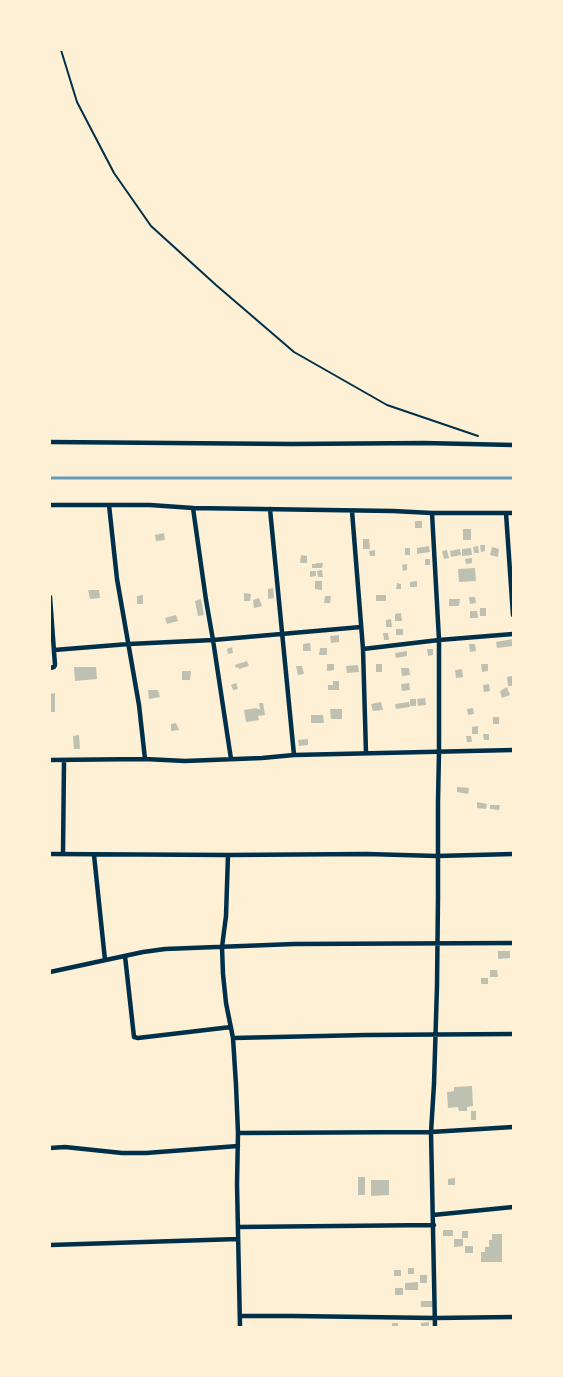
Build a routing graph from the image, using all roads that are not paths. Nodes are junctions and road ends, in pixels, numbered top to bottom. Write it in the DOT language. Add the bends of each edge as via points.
graph roads {
  1 [pos="50,442"];
  2 [pos="513,445"];
  3 [pos="50,505"];
  4 [pos="109,505"];
  5 [pos="193,508"];
  6 [pos="270,509"];
  7 [pos="352,511"];
  8 [pos="432,513"];
  9 [pos="506,513"];
  10 [pos="513,513"];
  11 [pos="50,597"];
  12 [pos="513,614"];
  13 [pos="361,627"];
  14 [pos="282,634"];
  15 [pos="513,634"];
  16 [pos="214,640"];
  17 [pos="439,640"];
  18 [pos="129,644"];
  19 [pos="363,649"];
  20 [pos="54,650"];
  21 [pos="50,668"];
  22 [pos="513,750"];
  23 [pos="439,752"];
  24 [pos="366,753"];
  25 [pos="294,755"];
  26 [pos="145,759"];
  27 [pos="231,759"];
  28 [pos="50,760"];
  29 [pos="64,761"];
  30 [pos="50,854"];
  31 [pos="63,854"];
  32 [pos="513,854"];
  33 [pos="94,855"];
  34 [pos="228,855"];
  35 [pos="437,856"];
  36 [pos="513,943"];
  37 [pos="437,944"];
  38 [pos="222,947"];
  39 [pos="125,956"];
  40 [pos="105,960"];
  41 [pos="50,972"];
  42 [pos="231,1027"];
  43 [pos="513,1034"];
  44 [pos="435,1035"];
  45 [pos="233,1038"];
  46 [pos="513,1127"];
  47 [pos="432,1132"];
  48 [pos="238,1133"];
  49 [pos="238,1146"];
  50 [pos="50,1148"];
  51 [pos="513,1207"];
  52 [pos="433,1214"];
  53 [pos="434,1225"];
  54 [pos="238,1227"];
  55 [pos="238,1239"];
  56 [pos="50,1244"];
  57 [pos="240,1316"];
  58 [pos="513,1317"];
  59 [pos="435,1318"];
  60 [pos="240,1327"];
  61 [pos="435,1327"];
  1 -- 2 [label="street"];
  3 -- 4 [label="street"];
  4 -- 5 [label="street"];
  4 -- 18 [label="street" via="117,579"];
  5 -- 6 [label="street"];
  5 -- 16 [label="street"];
  6 -- 7 [label="street"];
  6 -- 14 [label="street"];
  7 -- 8 [label="street"];
  7 -- 13 [label="street"];
  8 -- 9 [label="street"];
  8 -- 17 [label="street"];
  9 -- 10 [label="street"];
  9 -- 12 [label="street"];
  11 -- 20 [label="street"];
  13 -- 14 [label="street"];
  13 -- 19 [label="street"];
  14 -- 16 [label="street"];
  14 -- 25 [label="street"];
  15 -- 17 [label="street"];
  16 -- 18 [label="street"];
  16 -- 27 [label="street"];
  17 -- 19 [label="street"];
  17 -- 23 [label="street"];
  18 -- 20 [label="street"];
  18 -- 26 [label="street"];
  19 -- 24 [label="street"];
  20 -- 21 [label="street" via="55,665"];
  22 -- 23 [label="street"];
  23 -- 24 [label="street"];
  23 -- 35 [label="street"];
  24 -- 25 [label="street"];
  25 -- 27 [label="street"];
  26 -- 27 [label="street"];
  26 -- 29 [label="street"];
  28 -- 29 [label="street"];
  29 -- 31 [label="street"];
  30 -- 31 [label="street"];
  31 -- 33 [label="street"];
  32 -- 35 [label="street"];
  33 -- 34 [label="street"];
  33 -- 40 [label="street"];
  34 -- 35 [label="street"];
  34 -- 38 [label="street"];
  35 -- 37 [label="street"];
  36 -- 37 [label="street"];
  37 -- 38 [label="street"];
  37 -- 44 [label="street"];
  38 -- 39 [label="street" via="166,948"];
  38 -- 42 [label="street"];
  39 -- 40 [label="street"];
  39 -- 42 [label="street" via="134,1037"];
  40 -- 41 [label="street"];
  42 -- 45 [label="street"];
  43 -- 44 [label="street"];
  44 -- 45 [label="street"];
  44 -- 47 [label="street"];
  45 -- 48 [label="street"];
  46 -- 47 [label="street"];
  47 -- 48 [label="street"];
  47 -- 52 [label="street"];
  48 -- 49 [label="street"];
  49 -- 50 [label="street" via="122,1153"];
  49 -- 54 [label="street"];
  51 -- 52 [label="street"];
  52 -- 53 [label="street"];
  53 -- 54 [label="street"];
  53 -- 59 [label="street"];
  54 -- 55 [label="street"];
  55 -- 56 [label="street"];
  55 -- 57 [label="street"];
  57 -- 59 [label="street"];
  57 -- 60 [label="street"];
  58 -- 59 [label="street"];
  59 -- 61 [label="street"];
}
